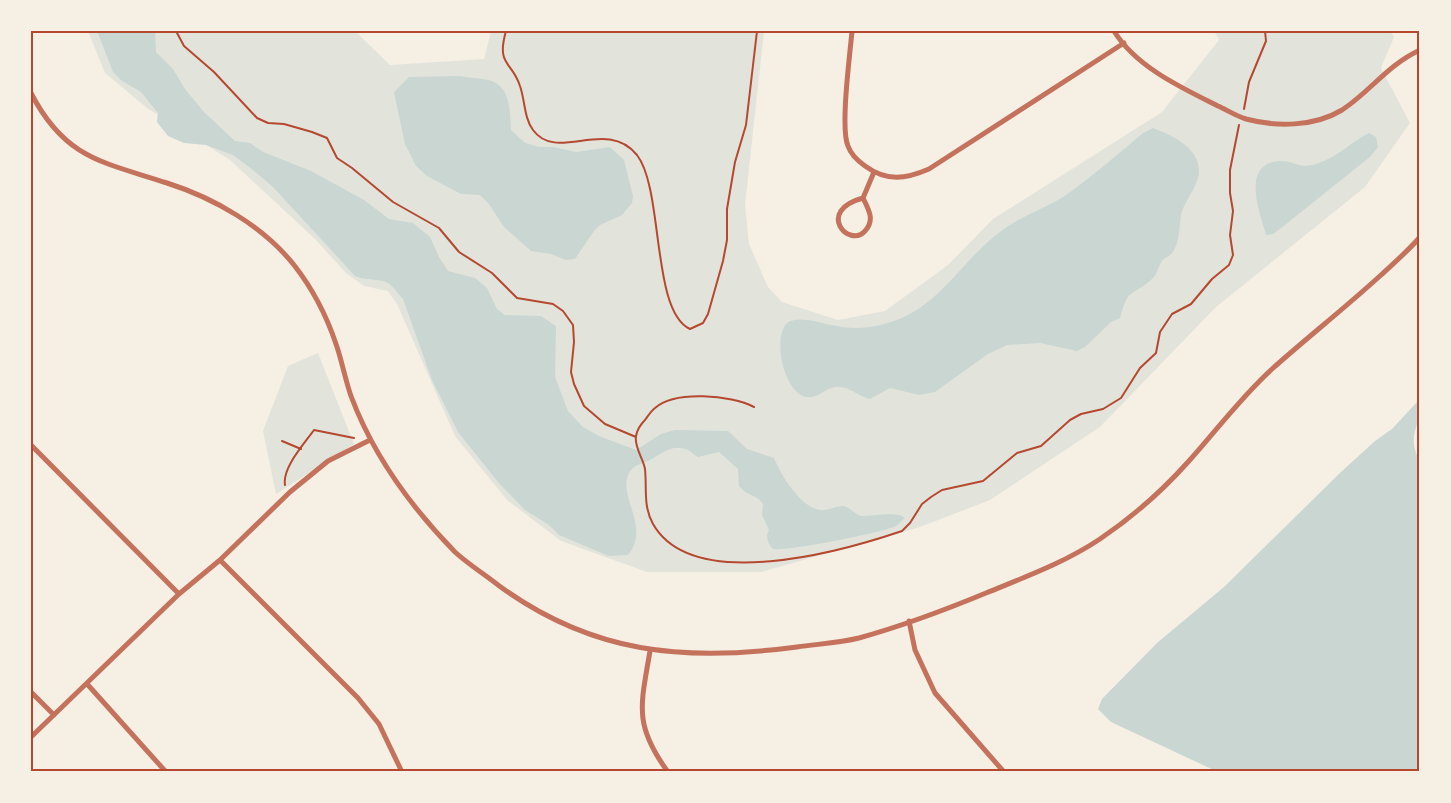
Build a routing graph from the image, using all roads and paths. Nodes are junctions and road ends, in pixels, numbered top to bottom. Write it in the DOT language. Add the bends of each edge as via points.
graph roads {
  1 [pos="176,31"];
  2 [pos="506,31"];
  3 [pos="758,31"];
  4 [pos="852,31"];
  5 [pos="1114,31"];
  6 [pos="1265,31"];
  7 [pos="1124,43"];
  8 [pos="1420,50"];
  9 [pos="31,92"];
  10 [pos="1241,117"];
  11 [pos="874,172"];
  12 [pos="864,198"];
  13 [pos="1420,238"];
  14 [pos="754,406"];
  15 [pos="636,437"];
  16 [pos="370,440"];
  17 [pos="282,441"];
  18 [pos="31,445"];
  19 [pos="358,446"];
  20 [pos="301,449"];
  21 [pos="287,495"];
  22 [pos="220,560"];
  23 [pos="179,594"];
  24 [pos="909,621"];
  25 [pos="650,651"];
  26 [pos="88,684"];
  27 [pos="31,692"];
  28 [pos="54,715"];
  29 [pos="31,737"];
  30 [pos="166,772"];
  31 [pos="402,772"];
  32 [pos="668,772"];
  33 [pos="1004,772"];
  1 -- 15 [label="path" via="184,46 214,72 257,118 326,138 337,158 393,202 439,228 459,252 492,273 517,298 553,304 563,311 573,325 571,372 584,406 605,424"];
  2 -- 3 [label="path" via="505,63 516,77 533,130 541,138 576,143 610,138 628,147 643,165 673,308 678,319 690,329 703,322 708,314 723,261 727,209 746,125"];
  4 -- 11 [label="street" via="847,146 856,159"];
  5 -- 7 [label="street"];
  6 -- 10 [label="path" via="1266,41 1248,82 1246,106"];
  7 -- 10 [label="street" via="1163,76"];
  7 -- 11 [label="street" via="930,169 910,177 892,179"];
  8 -- 10 [label="street" via="1400,58 1341,110 1312,122 1279,124"];
  9 -- 16 [label="street" via="43,116 74,147 99,162 200,195 245,221 272,242 294,265 316,298"];
  10 -- 15 [label="path" via="1231,157 1233,212 1230,235 1233,255 1230,265 1212,279 1191,304 1172,314 1160,332 1156,353 1140,368 1121,398 1103,410 1081,414 1070,420 1041,446 1017,453 983,481 942,490 931,496 902,531 772,562 742,563 694,555 669,543 653,523 644,498 644,464"];
  11 -- 12 [label="street"];
  12 -- 12 [label="street" via="872,219 862,234 850,236 840,226 839,211"];
  13 -- 24 [label="street" via="1269,372 1184,467 1101,538 1053,566 953,607"];
  14 -- 15 [label="path" via="703,396 666,402 655,407"];
  16 -- 19 [label="street"];
  16 -- 25 [label="street" via="383,464 458,555 524,604 563,625"];
  17 -- 20 [label="path"];
  18 -- 23 [label="street"];
  19 -- 20 [label="path" via="354,438 314,430"];
  19 -- 21 [label="street" via="328,461"];
  20 -- 21 [label="path" via="284,478"];
  21 -- 22 [label="street"];
  22 -- 23 [label="street"];
  22 -- 31 [label="street" via="358,698 379,724"];
  23 -- 26 [label="street"];
  24 -- 25 [label="street" via="855,639 749,653"];
  24 -- 33 [label="street" via="915,650 935,693"];
  25 -- 32 [label="street" via="640,707 645,734"];
  26 -- 28 [label="street"];
  26 -- 30 [label="street"];
  27 -- 28 [label="street"];
  28 -- 29 [label="street"];
}
